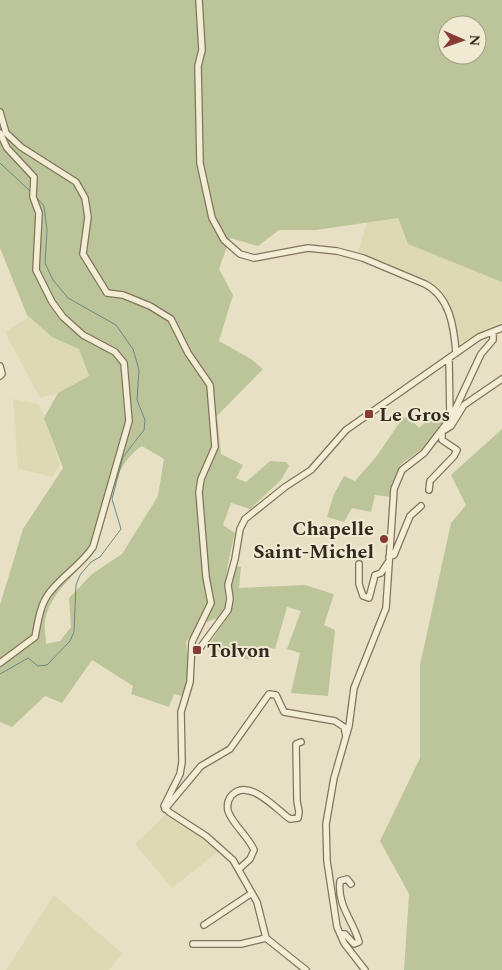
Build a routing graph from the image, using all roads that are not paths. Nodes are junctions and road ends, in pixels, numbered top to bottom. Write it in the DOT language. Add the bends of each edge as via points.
graph roads {
  1 [pos="199,0"];
  2 [pos="0,112"];
  3 [pos="0,133"];
  4 [pos="502,328"];
  5 [pos="493,332"];
  6 [pos="456,353"];
  7 [pos="449,359"];
  8 [pos="0,366"];
  9 [pos="0,376"];
  10 [pos="502,379"];
  11 [pos="450,419"];
  12 [pos="442,431"];
  13 [pos="429,490"];
  14 [pos="421,506"];
  15 [pos="389,559"];
  16 [pos="359,564"];
  17 [pos="192,649"];
  18 [pos="0,663"];
  19 [pos="346,739"];
  20 [pos="301,742"];
  21 [pos="165,809"];
  22 [pos="240,869"];
  23 [pos="351,884"];
  24 [pos="252,893"];
  25 [pos="204,925"];
  26 [pos="340,934"];
  27 [pos="266,938"];
  28 [pos="194,944"];
  29 [pos="306,970"];
  30 [pos="364,970"];
  1 -- 6 [label="street" via="202,50 198,66 200,163 212,218 224,240 240,254 254,258 308,248 337,251 363,258 425,284 433,288 445,303"];
  2 -- 17 [label="street" via="6,133 21,147 76,182 85,198 88,217 83,254 107,293 123,295 171,319 210,385 215,448 201,479 199,492 211,603 192,642"];
  3 -- 18 [label="street" via="7,148 34,177 33,197 39,213 36,270 63,317 83,335 115,352 124,363 129,421 93,547 85,560 48,594 40,611 35,637"];
  4 -- 5 [label="street"];
  5 -- 6 [label="street" via="479,337"];
  5 -- 11 [label="street" via="494,340 480,354"];
  6 -- 7 [label="street"];
  7 -- 11 [label="street"];
  7 -- 17 [label="street" via="346,430 311,470 245,519 228,585 228,610 200,648"];
  8 -- 9 [label="street"];
  10 -- 12 [label="street" via="464,405 451,426"];
  11 -- 12 [label="street"];
  12 -- 13 [label="street" via="444,442 457,450 430,481"];
  12 -- 15 [label="street" via="398,477 394,490"];
  14 -- 15 [label="street" via="410,516"];
  15 -- 16 [label="street" via="381,573 375,575 369,598 364,596 359,584"];
  15 -- 19 [label="street" via="386,608 354,688"];
  17 -- 21 [label="street" via="190,682 181,712 180,774 164,802"];
  19 -- 21 [label="street" via="344,727 335,721 284,712 276,695 270,694 230,749 201,766"];
  19 -- 26 [label="street" via="332,784 326,831 327,861"];
  20 -- 22 [label="street" via="296,744 298,818 290,820 281,810 251,791 243,790 232,795 228,802 229,812 254,850"];
  21 -- 22 [label="street" via="206,836"];
  22 -- 24 [label="street"];
  23 -- 26 [label="street" via="347,879 340,881 340,899 359,942 354,944 345,934"];
  24 -- 25 [label="street"];
  24 -- 27 [label="street"];
  26 -- 30 [label="street"];
  27 -- 28 [label="street" via="241,944"];
  27 -- 29 [label="street"];
}
